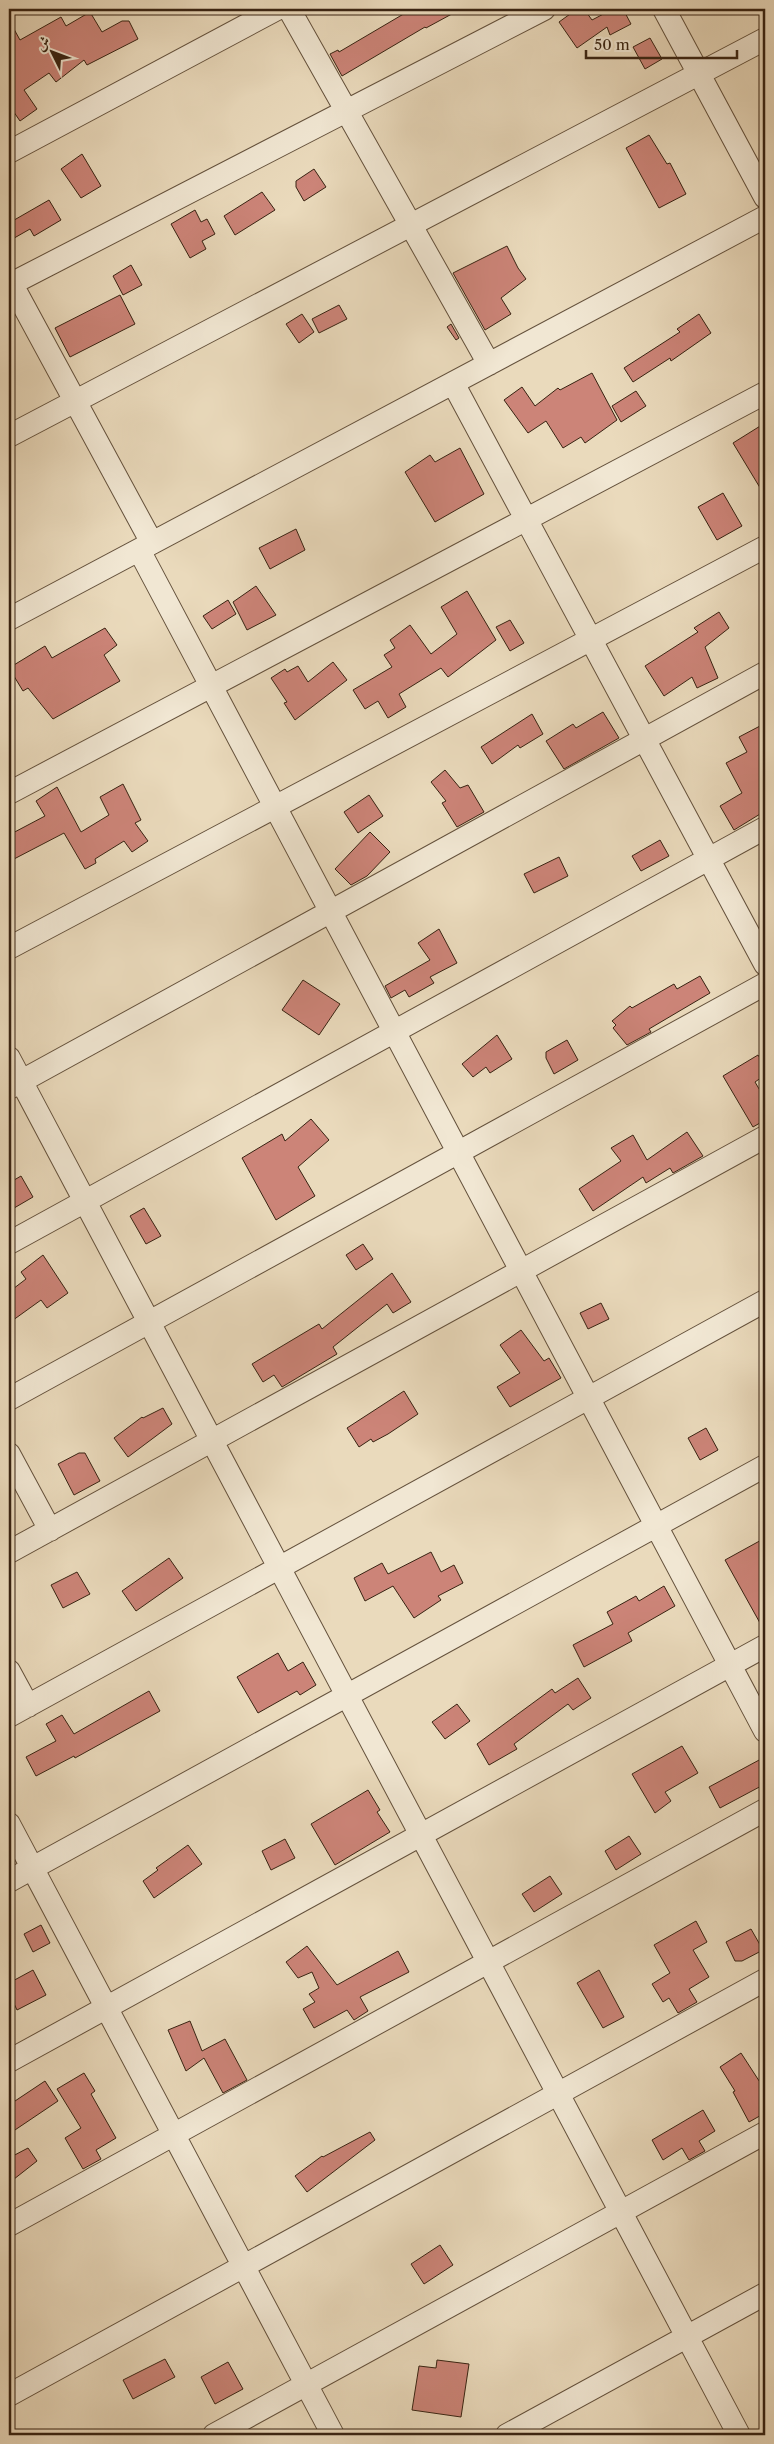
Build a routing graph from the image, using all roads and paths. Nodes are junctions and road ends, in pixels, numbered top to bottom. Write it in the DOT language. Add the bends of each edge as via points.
graph roads {
  1 [pos="276,9"];
  2 [pos="289,9"];
  3 [pos="544,9"];
  4 [pos="664,9"];
  5 [pos="765,39"];
  6 [pos="699,74"];
  7 [pos="347,111"];
  8 [pos="9,152"];
  9 [pos="765,197"];
  10 [pos="765,216"];
  11 [pos="411,225"];
  12 [pos="10,283"];
  13 [pos="489,364"];
  14 [pos="453,382"];
  15 [pos="765,393"];
  16 [pos="76,401"];
  17 [pos="9,436"];
  18 [pos="526,519"];
  19 [pos="146,546"];
  20 [pos="765,547"];
  21 [pos="9,619"];
  22 [pos="591,640"];
  23 [pos="765,673"];
  24 [pos="211,686"];
  25 [pos="645,739"];
  26 [pos="9,793"];
  27 [pos="275,807"];
  28 [pos="765,828"];
  29 [pos="709,859"];
  30 [pos="331,912"];
  31 [pos="9,948"];
  32 [pos="765,964"];
  33 [pos="765,984"];
  34 [pos="395,1031"];
  35 [pos="9,1058"];
  36 [pos="15,1085"];
  37 [pos="765,1136"];
  38 [pos="459,1152"];
  39 [pos="85,1201"];
  40 [pos="9,1243"];
  41 [pos="521,1271"];
  42 [pos="765,1301"];
  43 [pos="149,1322"];
  44 [pos="589,1398"];
  45 [pos="9,1399"];
  46 [pos="212,1441"];
  47 [pos="9,1454"];
  48 [pos="765,1466"];
  49 [pos="656,1526"];
  50 [pos="50,1530"];
  51 [pos="9,1552"];
  52 [pos="279,1568"];
  53 [pos="765,1646"];
  54 [pos="730,1665"];
  55 [pos="9,1671"];
  56 [pos="347,1696"];
  57 [pos="18,1711"];
  58 [pos="765,1731"];
  59 [pos="765,1810"];
  60 [pos="9,1824"];
  61 [pos="421,1835"];
  62 [pos="32,1868"];
  63 [pos="9,1881"];
  64 [pos="488,1962"];
  65 [pos="765,1980"];
  66 [pos="106,2008"];
  67 [pos="9,2061"];
  68 [pos="558,2094"];
  69 [pos="765,2132"];
  70 [pos="173,2135"];
  71 [pos="621,2212"];
  72 [pos="9,2225"];
  73 [pos="243,2267"];
  74 [pos="765,2294"];
  75 [pos="687,2337"];
  76 [pos="306,2385"];
  77 [pos="9,2395"];
  78 [pos="214,2435"];
  79 [pos="333,2435"];
  80 [pos="507,2435"];
  81 [pos="739,2435"];
  1 -- 8 [label="street"];
  2 -- 7 [label="street"];
  3 -- 7 [label="street"];
  4 -- 6 [label="street"];
  5 -- 6 [label="street"];
  6 -- 9 [label="street"];
  6 -- 11 [label="street"];
  7 -- 11 [label="street"];
  7 -- 12 [label="street"];
  10 -- 13 [label="street"];
  11 -- 13 [label="street"];
  11 -- 16 [label="street"];
  12 -- 16 [label="street"];
  13 -- 14 [label="street"];
  14 -- 18 [label="street"];
  14 -- 19 [label="street"];
  15 -- 18 [label="street"];
  16 -- 17 [label="street"];
  16 -- 19 [label="street"];
  18 -- 22 [label="street"];
  18 -- 24 [label="street"];
  19 -- 21 [label="street"];
  19 -- 24 [label="street"];
  20 -- 22 [label="street"];
  22 -- 25 [label="street"];
  22 -- 27 [label="street"];
  23 -- 25 [label="street"];
  24 -- 26 [label="street"];
  24 -- 27 [label="street"];
  25 -- 29 [label="street"];
  25 -- 30 [label="street"];
  27 -- 30 [label="street"];
  27 -- 31 [label="street"];
  28 -- 29 [label="street"];
  29 -- 32 [label="street"];
  29 -- 34 [label="street"];
  30 -- 34 [label="street"];
  30 -- 36 [label="street"];
  33 -- 38 [label="street"];
  34 -- 38 [label="street"];
  34 -- 39 [label="street"];
  35 -- 36 [label="street"];
  36 -- 39 [label="street"];
  37 -- 41 [label="street"];
  38 -- 41 [label="street"];
  38 -- 43 [label="street"];
  39 -- 40 [label="street"];
  39 -- 43 [label="street"];
  41 -- 44 [label="street"];
  41 -- 46 [label="street"];
  42 -- 44 [label="street"];
  43 -- 45 [label="street"];
  43 -- 46 [label="street"];
  44 -- 49 [label="street"];
  44 -- 52 [label="street"];
  46 -- 50 [label="street"];
  46 -- 52 [label="street"];
  47 -- 50 [label="street"];
  48 -- 49 [label="street"];
  49 -- 54 [label="street"];
  49 -- 56 [label="street"];
  50 -- 51 [label="street"];
  52 -- 56 [label="street"];
  52 -- 57 [label="street"];
  53 -- 54 [label="street"];
  54 -- 58 [label="street"];
  54 -- 61 [label="street"];
  55 -- 57 [label="street"];
  56 -- 61 [label="street"];
  56 -- 62 [label="street"];
  59 -- 64 [label="street"];
  60 -- 62 [label="street"];
  61 -- 64 [label="street"];
  61 -- 66 [label="street"];
  62 -- 63 [label="street"];
  62 -- 66 [label="street"];
  64 -- 68 [label="street"];
  64 -- 70 [label="street"];
  65 -- 68 [label="street"];
  66 -- 67 [label="street"];
  66 -- 70 [label="street"];
  68 -- 71 [label="street"];
  68 -- 73 [label="street"];
  69 -- 71 [label="street"];
  70 -- 72 [label="street"];
  70 -- 73 [label="street"];
  71 -- 75 [label="street"];
  71 -- 76 [label="street"];
  73 -- 76 [label="street"];
  73 -- 77 [label="street"];
  74 -- 75 [label="street"];
  75 -- 80 [label="street"];
  75 -- 81 [label="street"];
  76 -- 78 [label="street"];
  76 -- 79 [label="street"];
}
